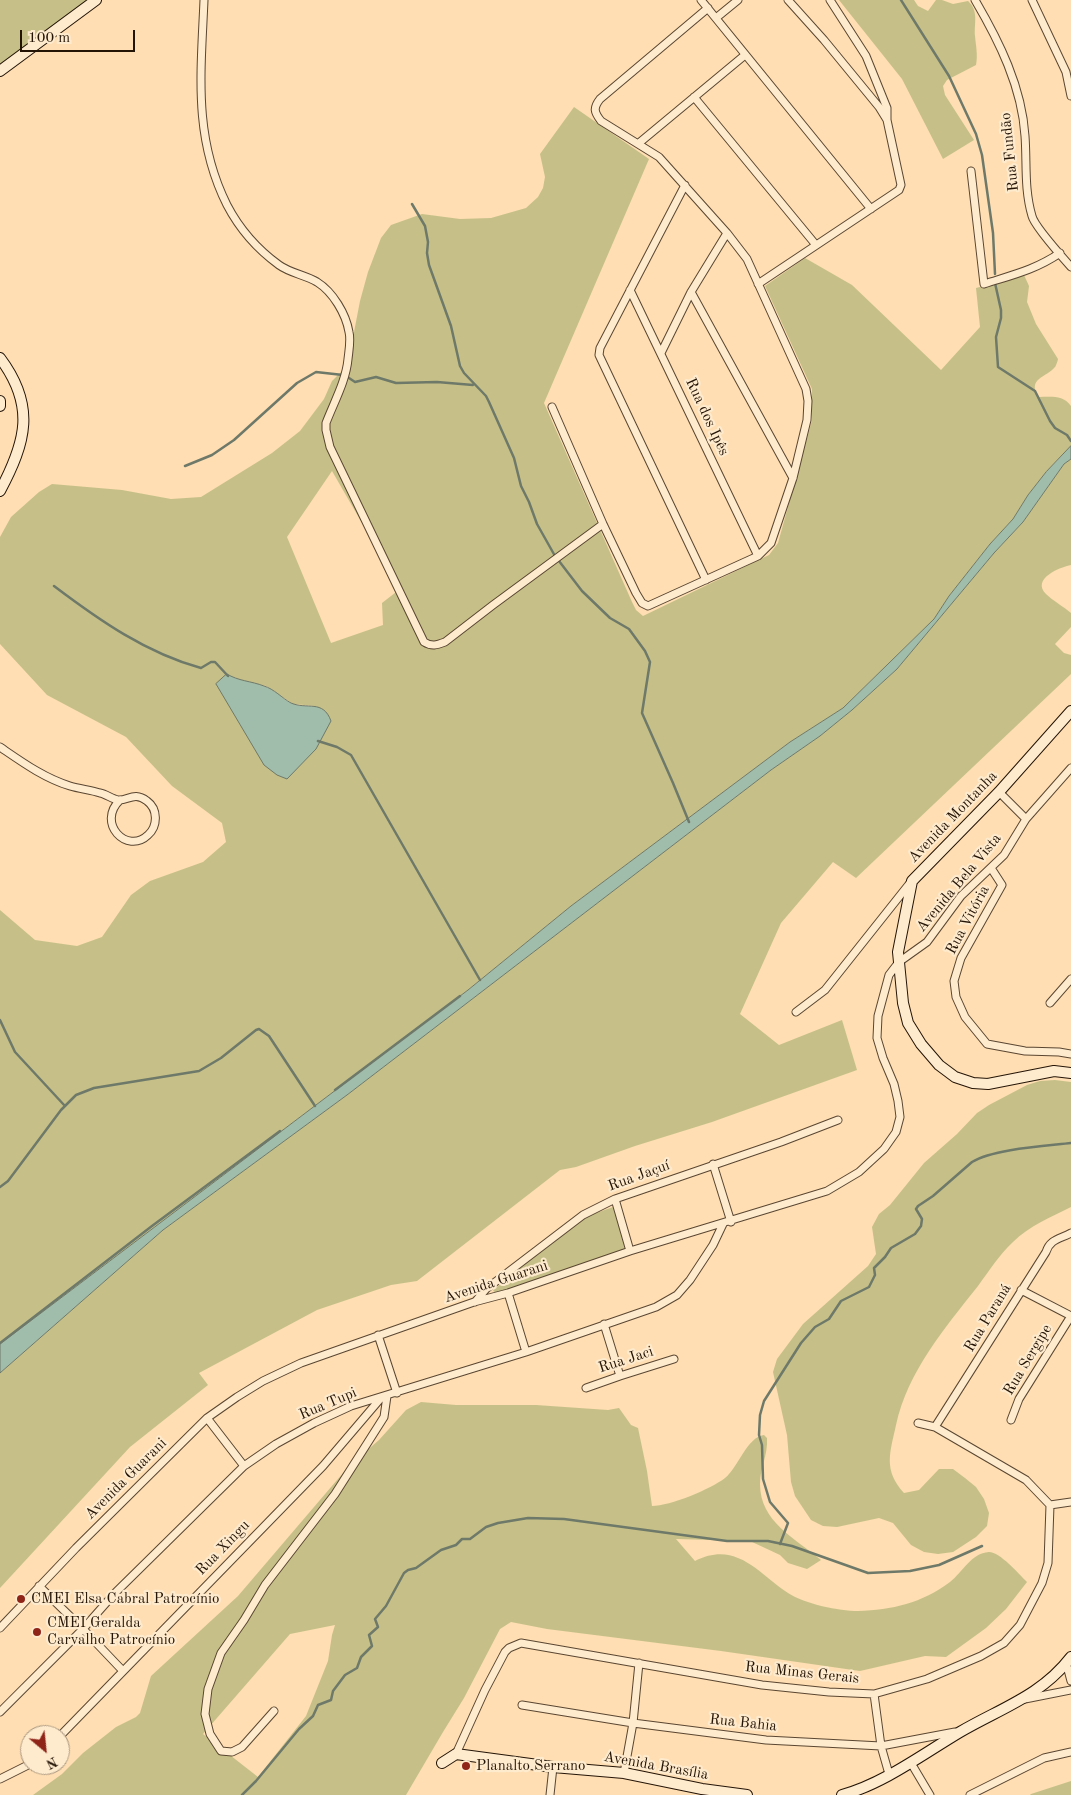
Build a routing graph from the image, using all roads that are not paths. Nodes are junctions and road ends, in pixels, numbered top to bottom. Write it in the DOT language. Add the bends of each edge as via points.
graph roads {
  1 [pos="96,0"];
  2 [pos="204,0"];
  3 [pos="701,0"];
  4 [pos="738,0"];
  5 [pos="788,0"];
  6 [pos="830,0"];
  7 [pos="975,0"];
  8 [pos="1032,0"];
  9 [pos="708,8"];
  10 [pos="716,18"];
  11 [pos="746,55"];
  12 [pos="0,72"];
  13 [pos="1071,96"];
  14 [pos="694,97"];
  15 [pos="887,120"];
  16 [pos="639,143"];
  17 [pos="971,171"];
  18 [pos="685,185"];
  19 [pos="871,209"];
  20 [pos="727,233"];
  21 [pos="816,245"];
  22 [pos="1060,253"];
  23 [pos="1070,264"];
  24 [pos="758,284"];
  25 [pos="630,290"];
  26 [pos="691,292"];
  27 [pos="661,353"];
  28 [pos="0,358"];
  29 [pos="0,401"];
  30 [pos="0,406"];
  31 [pos="552,407"];
  32 [pos="793,478"];
  33 [pos="0,491"];
  34 [pos="603,524"];
  35 [pos="758,556"];
  36 [pos="706,580"];
  37 [pos="1071,711"];
  38 [pos="0,747"];
  39 [pos="1071,768"];
  40 [pos="999,792"];
  41 [pos="120,800"];
  42 [pos="1026,819"];
  43 [pos="991,868"];
  44 [pos="912,880"];
  45 [pos="899,962"];
  46 [pos="1071,979"];
  47 [pos="885,986"];
  48 [pos="902,987"];
  49 [pos="1050,1003"];
  50 [pos="796,1012"];
  51 [pos="1071,1054"];
  52 [pos="1071,1073"];
  53 [pos="838,1120"];
  54 [pos="713,1164"];
  55 [pos="615,1199"];
  56 [pos="731,1222"];
  57 [pos="723,1224"];
  58 [pos="1071,1233"];
  59 [pos="630,1251"];
  60 [pos="1021,1290"];
  61 [pos="508,1293"];
  62 [pos="474,1302"];
  63 [pos="1071,1316"];
  64 [pos="604,1324"];
  65 [pos="378,1335"];
  66 [pos="526,1352"];
  67 [pos="674,1359"];
  68 [pos="620,1376"];
  69 [pos="586,1388"];
  70 [pos="397,1393"];
  71 [pos="384,1397"];
  72 [pos="207,1418"];
  73 [pos="1012,1420"];
  74 [pos="918,1423"];
  75 [pos="936,1427"];
  76 [pos="244,1466"];
  77 [pos="1071,1502"];
  78 [pos="1050,1504"];
  79 [pos="39,1586"];
  80 [pos="0,1628"];
  81 [pos="83,1629"];
  82 [pos="1070,1659"];
  83 [pos="639,1662"];
  84 [pos="123,1671"];
  85 [pos="1071,1681"];
  86 [pos="1071,1690"];
  87 [pos="874,1694"];
  88 [pos="1024,1699"];
  89 [pos="522,1705"];
  90 [pos="274,1711"];
  91 [pos="0,1712"];
  92 [pos="633,1723"];
  93 [pos="70,1726"];
  94 [pos="962,1731"];
  95 [pos="882,1746"];
  96 [pos="1071,1752"];
  97 [pos="456,1754"];
  98 [pos="442,1762"];
  99 [pos="911,1763"];
  100 [pos="553,1767"];
  101 [pos="20,1769"];
  102 [pos="624,1773"];
  103 [pos="889,1774"];
  104 [pos="0,1779"];
  105 [pos="702,1792"];
  106 [pos="550,1795"];
  107 [pos="747,1795"];
  108 [pos="842,1795"];
  109 [pos="930,1795"];
  110 [pos="970,1795"];
  1 -- 12 [label="street"];
  2 -- 34 [label="street" via="200,88 204,139 214,175 228,206 248,237 280,266 318,282 340,308 350,333 343,381 326,423 330,447 424,642 430,646 445,642"];
  3 -- 9 [label="street"];
  4 -- 10 [label="street"];
  5 -- 15 [label="street"];
  6 -- 15 [label="street" via="866,56 887,108"];
  7 -- 22 [label="street, Rua Fundão" via="993,31 1017,96 1025,134 1025,183 1032,218"];
  8 -- 13 [label="street" via="1066,72"];
  9 -- 10 [label="street"];
  9 -- 16 [label="street" via="596,104 595,114 601,121"];
  10 -- 11 [label="street"];
  11 -- 14 [label="street"];
  11 -- 19 [label="street"];
  14 -- 16 [label="street"];
  14 -- 21 [label="street"];
  15 -- 19 [label="street" via="901,185 899,190"];
  16 -- 18 [label="street" via="659,157"];
  17 -- 22 [label="street" via="984,284 1028,271"];
  18 -- 20 [label="street"];
  18 -- 25 [label="street"];
  19 -- 21 [label="street"];
  20 -- 24 [label="street" via="747,259"];
  20 -- 26 [label="street"];
  21 -- 24 [label="street"];
  22 -- 23 [label="street, Rua Fundão"];
  24 -- 32 [label="street" via="806,389 807,420"];
  25 -- 27 [label="street, Rua dos Ipês"];
  25 -- 36 [label="street" via="599,355"];
  26 -- 27 [label="street"];
  26 -- 32 [label="street"];
  27 -- 35 [label="street, Rua dos Ipês"];
  28 -- 33 [label="street" via="9,370 24,405 24,429 20,448"];
  29 -- 30 [label="street"];
  31 -- 34 [label="street"];
  32 -- 35 [label="street" via="771,543"];
  34 -- 36 [label="street" via="644,606"];
  35 -- 36 [label="street"];
  37 -- 40 [label="street, Avenida Montanha"];
  38 -- 41 [label="street" via="52,780"];
  39 -- 42 [label="street, Avenida Bela Vista"];
  40 -- 42 [label="street"];
  40 -- 44 [label="street, Avenida Montanha"];
  41 -- 41 [label="street" via="111,820 116,833 128,840 143,839 153,828 155,814 152,807 134,796"];
  42 -- 43 [label="street, Avenida Bela Vista" via="1004,855"];
  43 -- 45 [label="street, Avenida Bela Vista" via="962,896 927,942"];
  43 -- 51 [label="street, Rua Vitória" via="1002,885 961,958 954,980 956,997 965,1017 986,1044"];
  44 -- 45 [label="street, Avenida Montanha" via="901,933"];
  44 -- 50 [label="street" via="825,990"];
  45 -- 47 [label="street, Avenida Guarani"];
  45 -- 48 [label="street"];
  46 -- 49 [label="street"];
  47 -- 48 [label="street" via="894,984"];
  47 -- 56 [label="street, Avenida Guarani" via="877,1038 898,1101 900,1117 896,1132 884,1149 859,1172 827,1191"];
  48 -- 52 [label="street" via="908,1023 938,1065 956,1077 988,1084 1054,1071"];
  53 -- 54 [label="street, Rua Jaçuí"];
  54 -- 55 [label="street, Rua Jaçuí"];
  54 -- 56 [label="street"];
  55 -- 59 [label="street"];
  55 -- 62 [label="street, Rua Jaçuí" via="583,1215 486,1289"];
  56 -- 57 [label="street, Avenida Guarani"];
  57 -- 59 [label="street, Avenida Guarani"];
  57 -- 64 [label="street, Rua Tupi" via="713,1245 677,1295 656,1307"];
  58 -- 60 [label="street, Rua Paraná" via="1048,1245"];
  59 -- 61 [label="street, Avenida Guarani"];
  60 -- 63 [label="street"];
  60 -- 75 [label="street, Rua Paraná"];
  61 -- 62 [label="street, Avenida Guarani"];
  61 -- 66 [label="street"];
  62 -- 65 [label="street, Avenida Guarani"];
  63 -- 73 [label="street, Rua Sergipe" via="1019,1399"];
  64 -- 66 [label="street, Rua Tupi"];
  64 -- 68 [label="street"];
  65 -- 70 [label="street"];
  65 -- 72 [label="street, Avenida Guarani" via="301,1363 263,1381"];
  66 -- 70 [label="street, Rua Tupi"];
  67 -- 68 [label="street, Rua Jaci"];
  68 -- 69 [label="street, Rua Jaci"];
  70 -- 71 [label="street, Rua Tupi"];
  71 -- 76 [label="street, Rua Tupi" via="351,1406 314,1423"];
  71 -- 84 [label="street, Rua Xingu" via="323,1466"];
  71 -- 90 [label="street" via="384,1417 335,1494 265,1585 221,1653 208,1690 205,1714 210,1734 221,1751 232,1752 242,1747"];
  72 -- 76 [label="street"];
  72 -- 79 [label="street, Avenida Guarani"];
  74 -- 75 [label="street"];
  75 -- 78 [label="street" via="1026,1480"];
  76 -- 81 [label="street, Rua Tupi" via="114,1594"];
  77 -- 78 [label="street"];
  78 -- 87 [label="street, Rua Minas Gerais" via="1048,1563 1042,1583 1020,1625 1004,1643 927,1679"];
  79 -- 80 [label="street, Avenida Guarani"];
  79 -- 81 [label="street"];
  81 -- 84 [label="street"];
  81 -- 91 [label="street, Rua Tupi"];
  82 -- 85 [label="street"];
  82 -- 88 [label="street"];
  83 -- 87 [label="street, Rua Minas Gerais" via="762,1685"];
  83 -- 92 [label="street"];
  83 -- 97 [label="street, Rua Minas Gerais" via="522,1643 509,1648 484,1690"];
  84 -- 93 [label="street, Rua Xingu"];
  86 -- 88 [label="street"];
  87 -- 95 [label="street"];
  88 -- 94 [label="street"];
  89 -- 92 [label="street, Rua Bahia"];
  92 -- 95 [label="street, Rua Bahia" via="766,1740"];
  92 -- 102 [label="street"];
  94 -- 95 [label="street, Rua Bahia"];
  94 -- 99 [label="street"];
  95 -- 103 [label="street"];
  96 -- 110 [label="street" via="1044,1758"];
  97 -- 98 [label="street"];
  97 -- 100 [label="street, Avenida Brasília"];
  99 -- 103 [label="street"];
  99 -- 109 [label="street"];
  100 -- 102 [label="street, Avenida Brasília"];
  100 -- 106 [label="street"];
  101 -- 104 [label="street"];
  102 -- 105 [label="street, Avenida Brasília"];
  103 -- 108 [label="street"];
  105 -- 107 [label="street, Avenida Brasília"];
}
